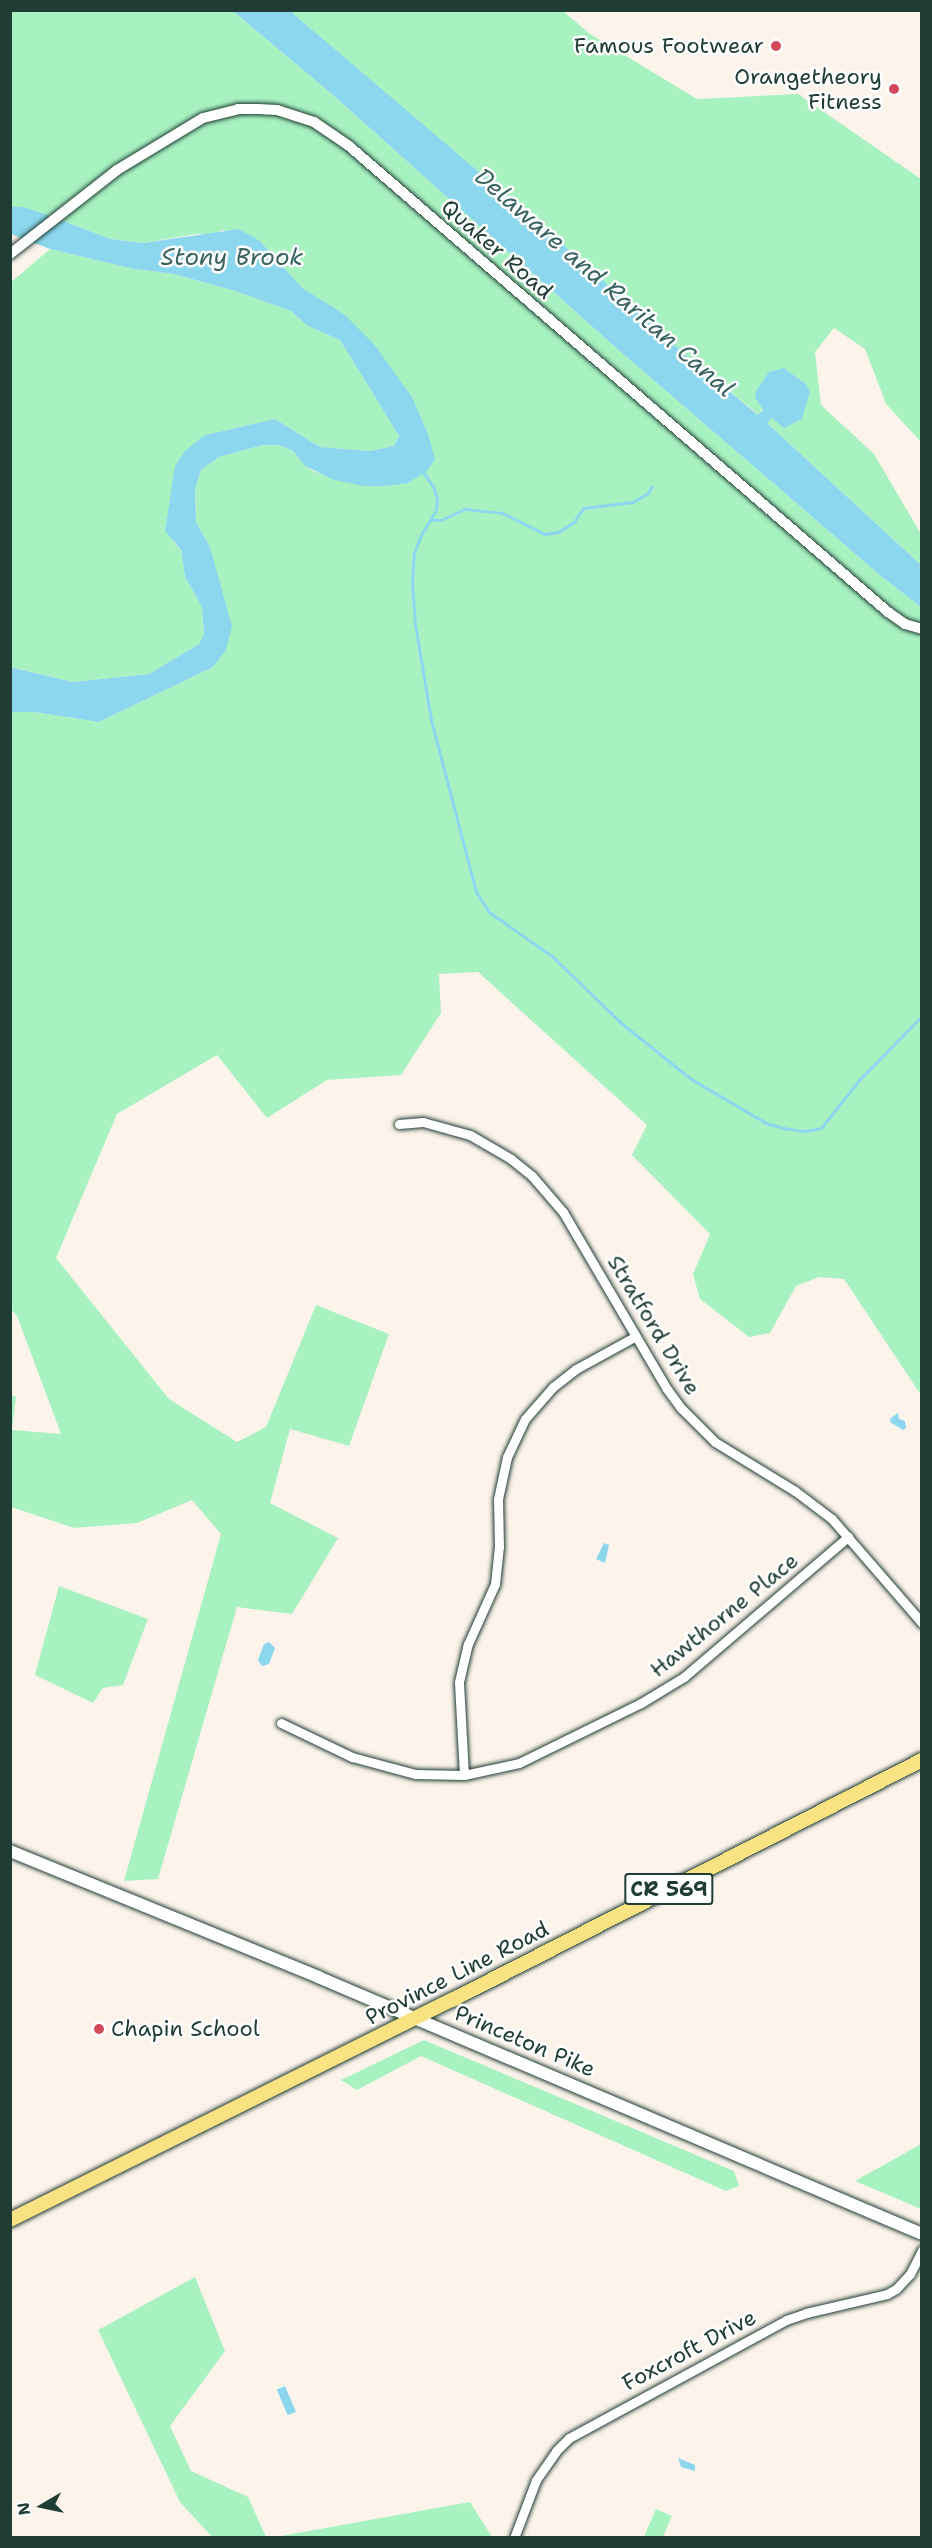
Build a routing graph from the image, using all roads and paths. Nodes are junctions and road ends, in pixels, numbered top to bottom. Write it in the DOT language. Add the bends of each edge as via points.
graph roads {
  1 [pos="12,253"];
  2 [pos="921,629"];
  3 [pos="399,1124"];
  4 [pos="636,1336"];
  5 [pos="848,1537"];
  6 [pos="921,1623"];
  7 [pos="281,1724"];
  8 [pos="921,1760"];
  9 [pos="464,1775"];
  10 [pos="10,1851"];
  11 [pos="416,2018"];
  12 [pos="10,2220"];
  13 [pos="921,2234"];
  14 [pos="921,2250"];
  15 [pos="514,2538"];
  1 -- 2 [label="street, Quaker Road" via="117,170 203,118 238,109 258,109 277,110 314,122 349,146 888,612"];
  3 -- 4 [label="street, Stratford Drive" via="423,1122 460,1132 491,1146 532,1176 563,1212"];
  4 -- 5 [label="street, Stratford Drive" via="667,1389 697,1426 734,1456 813,1503"];
  4 -- 9 [label="street" via="576,1369 553,1387 525,1419 507,1457 498,1499 499,1564 495,1584 468,1644 459,1682"];
  5 -- 6 [label="street, Stratford Drive"];
  5 -- 9 [label="street, Hawthorne Place" via="707,1660 659,1693 539,1755"];
  7 -- 9 [label="street, Hawthorne Place" via="352,1757 394,1770"];
  8 -- 11 [label="main road, Province Line Road / CR 569"];
  10 -- 11 [label="main road, Princeton Pike"];
  11 -- 12 [label="main road, Province Line Road"];
  11 -- 13 [label="main road, Princeton Pike"];
  14 -- 15 [label="street, Foxcroft Drive" via="910,2274 887,2294 787,2320 569,2438 536,2480"];
}
